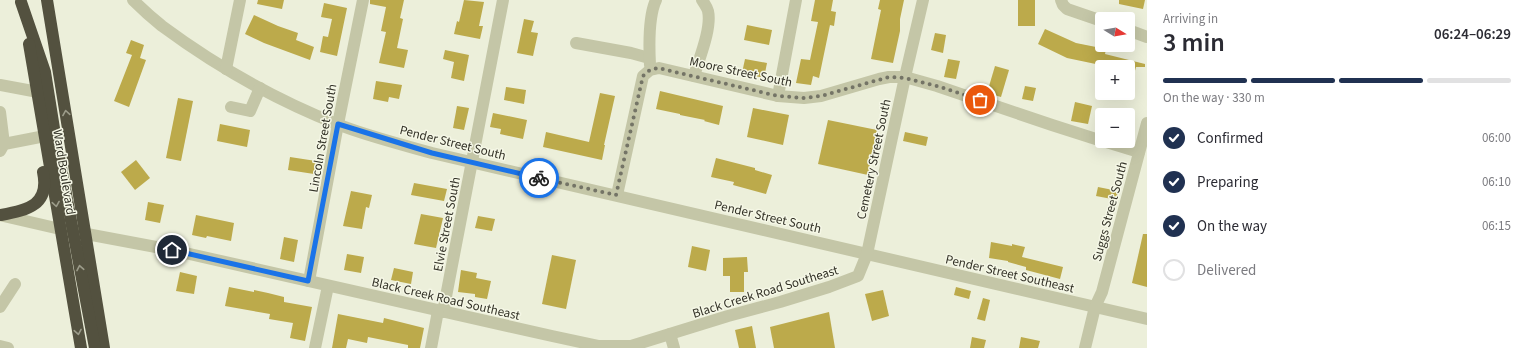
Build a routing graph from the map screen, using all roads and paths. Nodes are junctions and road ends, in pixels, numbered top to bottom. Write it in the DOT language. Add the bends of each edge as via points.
graph roads {
  1 [pos="47,0"];
  2 [pos="133,0"];
  3 [pos="240,0"];
  4 [pos="363,0"];
  5 [pos="503,0"];
  6 [pos="656,0"];
  7 [pos="702,0"];
  8 [pos="796,0"];
  9 [pos="923,0"];
  10 [pos="21,1"];
  11 [pos="1062,3"];
  12 [pos="1095,19"];
  13 [pos="1135,33"];
  14 [pos="1147,37"];
  15 [pos="576,42"];
  16 [pos="650,64"];
  17 [pos="226,69"];
  18 [pos="694,76"];
  19 [pos="905,78"];
  20 [pos="0,85"];
  21 [pos="260,88"];
  22 [pos="38,92"];
  23 [pos="778,96"];
  24 [pos="231,107"];
  25 [pos="0,112"];
  26 [pos="1147,123"];
  27 [pos="338,124"];
  28 [pos="1095,138"];
  29 [pos="45,140"];
  30 [pos="2,148"];
  31 [pos="1126,148"];
  32 [pos="1139,152"];
  33 [pos="472,162"];
  34 [pos="616,195"];
  35 [pos="0,215"];
  36 [pos="60,229"];
  37 [pos="80,233"];
  38 [pos="867,254"];
  39 [pos="308,281"];
  40 [pos="15,284"];
  41 [pos="328,286"];
  42 [pos="1096,306"];
  43 [pos="0,307"];
  44 [pos="441,311"];
  45 [pos="1147,319"];
  46 [pos="670,334"];
  47 [pos="0,346"];
  48 [pos="8,348"];
  49 [pos="81,348"];
  50 [pos="95,348"];
  51 [pos="104,348"];
  52 [pos="315,348"];
  53 [pos="431,348"];
  54 [pos="674,348"];
  55 [pos="1085,348"];
  37 -- 1 [label="highway, Ward Boulevard, one-way"];
  2 -- 17 [label="street, Pender Street South" via="161,25"];
  3 -- 17 [label="street"];
  4 -- 27 [label="street, Lincoln Street South"];
  5 -- 33 [label="street, Elvie Street South"];
  6 -- 16 [label="street" via="651,22"];
  7 -- 18 [label="street" via="708,9 708,29"];
  8 -- 23 [label="street"];
  9 -- 19 [label="street, Cemetery Street South"];
  10 -- 22 [label="highway, Ward Boulevard"];
  10 -- 37 [label="highway" via="44,72 56,141"];
  11 -- 12 [label="street" via="1067,9"];
  13 -- 14 [label="street"];
  15 -- 16 [label="street, Moore Street South" via="631,53"];
  16 -- 18 [label="street, Moore Street South"];
  16 -- 34 [label="street" via="643,76"];
  17 -- 21 [label="street, Pender Street South"];
  18 -- 23 [label="street, Moore Street South"];
  19 -- 23 [label="street, Moore Street South" via="879,79 821,96"];
  19 -- 28 [label="street, Moore Street South" via="944,88"];
  19 -- 38 [label="street, Cemetery Street South"];
  20 -- 22 [label="street"];
  21 -- 24 [label="street" via="250,111"];
  21 -- 27 [label="street, Pender Street South" via="281,100"];
  22 -- 29 [label="highway, Ward Boulevard"];
  25 -- 30 [label="street"];
  26 -- 32 [label="street, Suggs Street South"];
  27 -- 33 [label="street, Pender Street South" via="402,145"];
  27 -- 39 [label="street, Lincoln Street South"];
  29 -- 30 [label="street"];
  29 -- 35 [label="highway" via="41,159 45,183 41,199 27,209"];
  29 -- 36 [label="highway, Ward Boulevard, one-way"];
  31 -- 32 [label="street, Moore Street South"];
  32 -- 42 [label="street, Suggs Street South" via="1102,292"];
  33 -- 34 [label="street, Pender Street South"];
  33 -- 44 [label="street, Elvie Street South"];
  34 -- 38 [label="street, Pender Street South"];
  35 -- 36 [label="street, Black Creek Road Southeast"];
  36 -- 37 [label="street, Black Creek Road Southeast"];
  36 -- 49 [label="highway, Ward Boulevard, one-way"];
  37 -- 39 [label="street, Black Creek Road Southeast" via="172,250"];
  50 -- 37 [label="highway, one-way"];
  37 -- 51 [label="highway, Ward Boulevard"];
  38 -- 42 [label="street, Pender Street Southeast"];
  38 -- 46 [label="street, Black Creek Road Southeast" via="858,276"];
  39 -- 41 [label="street, Black Creek Road Southeast"];
  40 -- 43 [label="street"];
  41 -- 44 [label="street, Black Creek Road Southeast"];
  41 -- 52 [label="street"];
  42 -- 45 [label="street, Pender Street Southeast"];
  42 -- 55 [label="street, Suggs Street South"];
  44 -- 46 [label="street, Black Creek Road Southeast" via="599,346 631,346"];
  44 -- 53 [label="street, Elvie Street South"];
  46 -- 54 [label="street"];
  47 -- 48 [label="street"];
}
